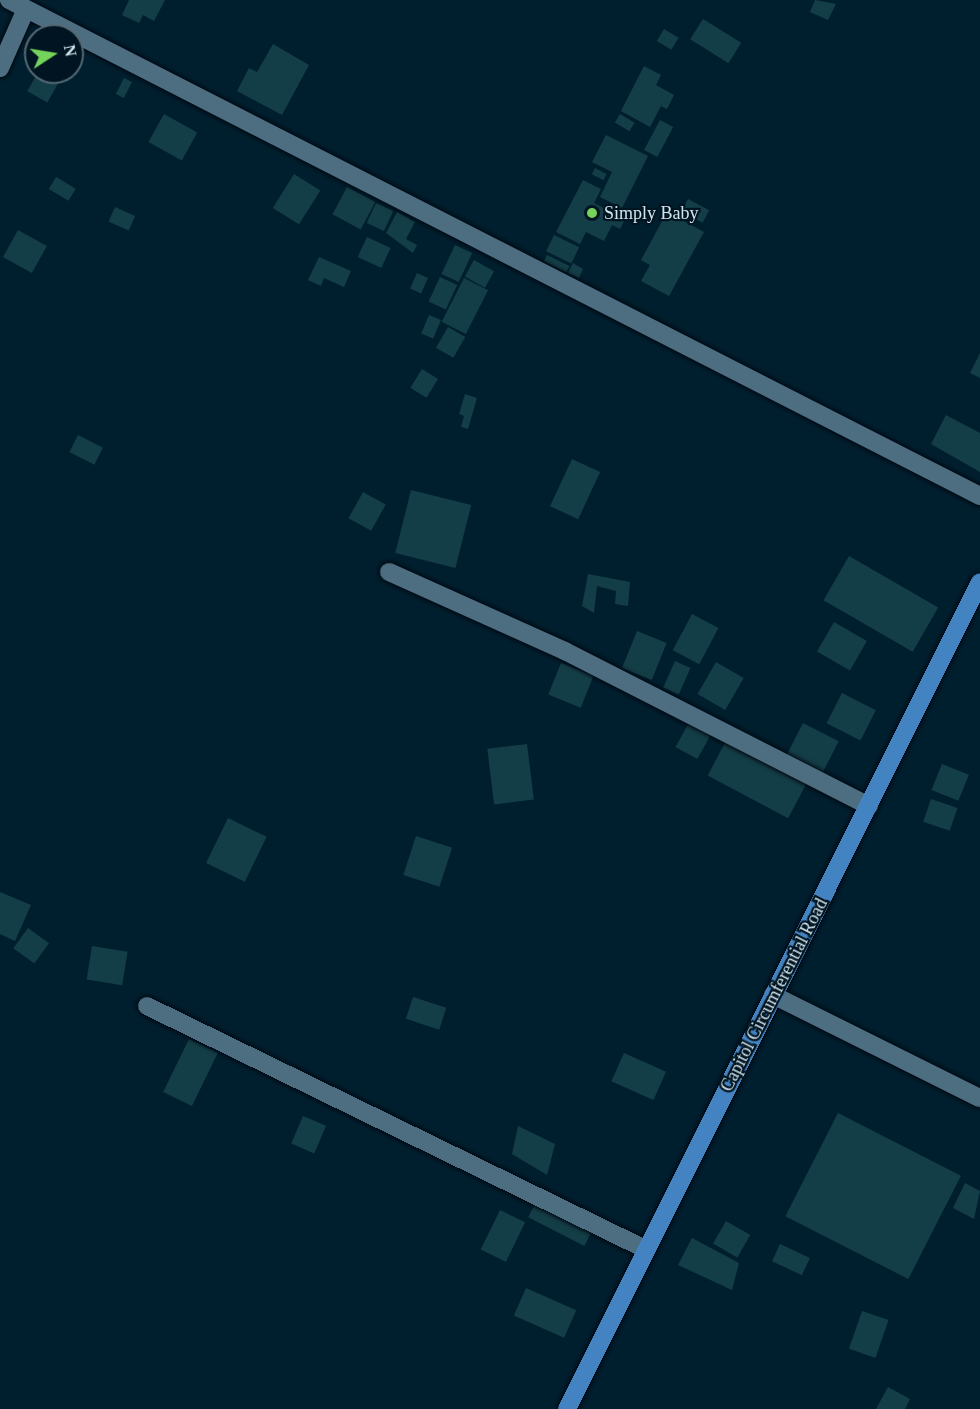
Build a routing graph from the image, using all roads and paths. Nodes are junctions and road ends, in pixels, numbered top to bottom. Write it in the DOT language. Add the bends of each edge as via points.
graph roads {
  1 [pos="9,0"];
  2 [pos="26,9"];
  3 [pos="0,69"];
  4 [pos="980,496"];
  5 [pos="389,572"];
  6 [pos="980,582"];
  7 [pos="869,806"];
  8 [pos="774,995"];
  9 [pos="147,1006"];
  10 [pos="980,1098"];
  11 [pos="647,1250"];
  12 [pos="567,1409"];
  1 -- 2 [label="street"];
  2 -- 3 [label="street"];
  2 -- 4 [label="street"];
  5 -- 7 [label="street" via="565,651"];
  6 -- 7 [label="main road, Capitol Circumferential Road"];
  7 -- 8 [label="main road, Capitol Circumferential Road"];
  8 -- 10 [label="street"];
  8 -- 11 [label="main road, Capitol Circumferential Road"];
  9 -- 11 [label="street"];
  11 -- 12 [label="main road, Capitol Circumferential Road"];
}
